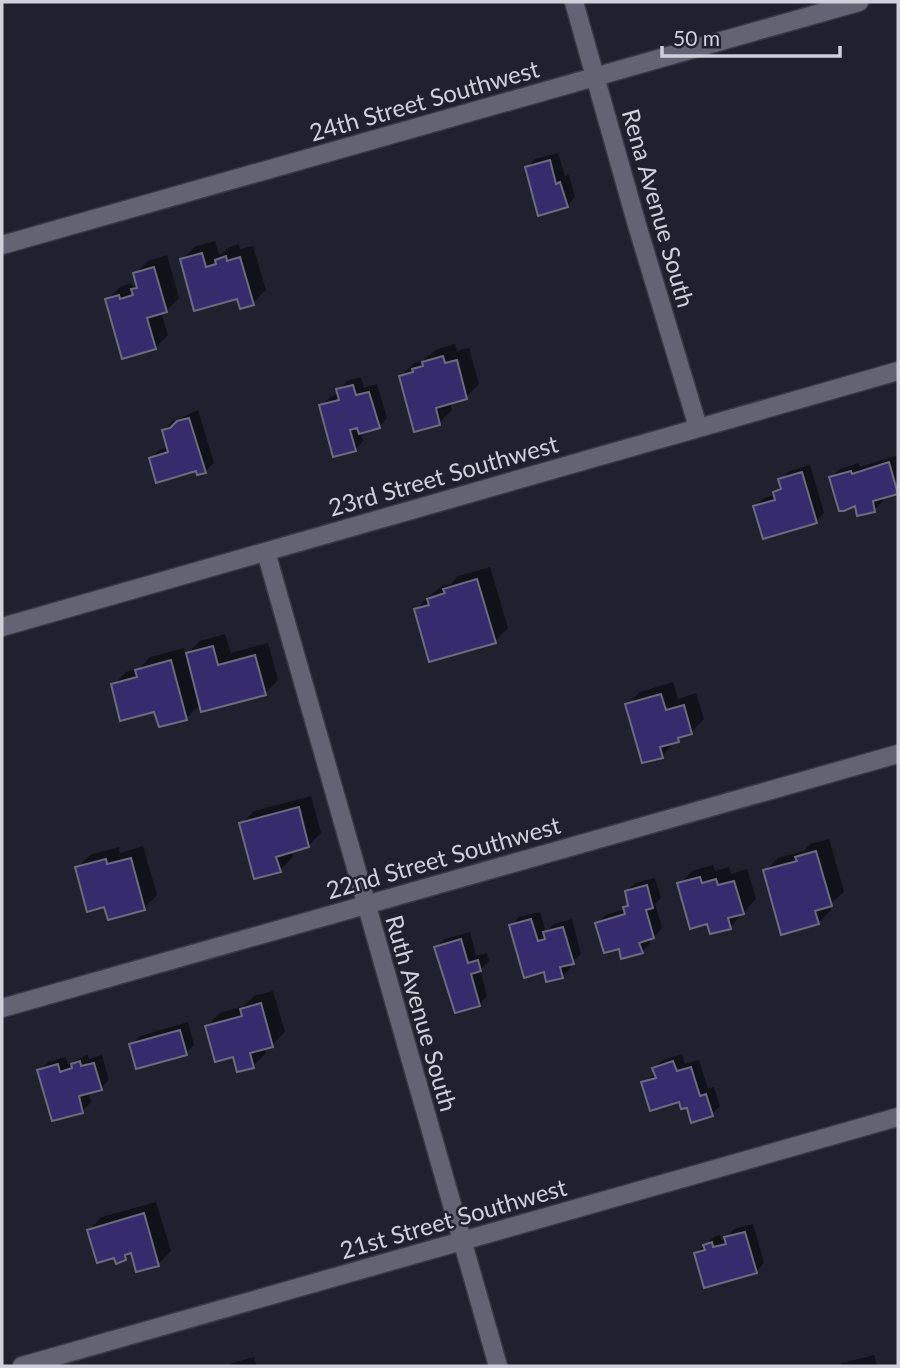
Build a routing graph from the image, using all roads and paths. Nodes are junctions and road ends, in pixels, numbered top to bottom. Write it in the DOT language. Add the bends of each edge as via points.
graph roads {
  1 [pos="574,2"];
  2 [pos="859,2"];
  3 [pos="596,77"];
  4 [pos="2,244"];
  5 [pos="898,371"];
  6 [pos="698,428"];
  7 [pos="266,552"];
  8 [pos="2,627"];
  9 [pos="898,754"];
  10 [pos="366,905"];
  11 [pos="2,1008"];
  12 [pos="898,1117"];
  13 [pos="461,1240"];
  14 [pos="22,1366"];
  15 [pos="498,1366"];
  1 -- 3 [label="street, Rena Avenue South"];
  2 -- 3 [label="street, 24th Street Southwest"];
  3 -- 4 [label="street, 24th Street Southwest"];
  3 -- 6 [label="street, Rena Avenue South"];
  5 -- 6 [label="street, 23rd Street Southwest"];
  6 -- 7 [label="street, 23rd Street Southwest"];
  7 -- 8 [label="street, 23rd Street Southwest"];
  7 -- 10 [label="street, Ruth Avenue South"];
  9 -- 10 [label="street, 22nd Street Southwest"];
  10 -- 11 [label="street, 22nd Street Southwest"];
  10 -- 13 [label="street, Ruth Avenue South"];
  12 -- 13 [label="street, 21st Street Southwest"];
  13 -- 14 [label="street, 21st Street Southwest"];
  13 -- 15 [label="street, Ruth Avenue South"];
}
